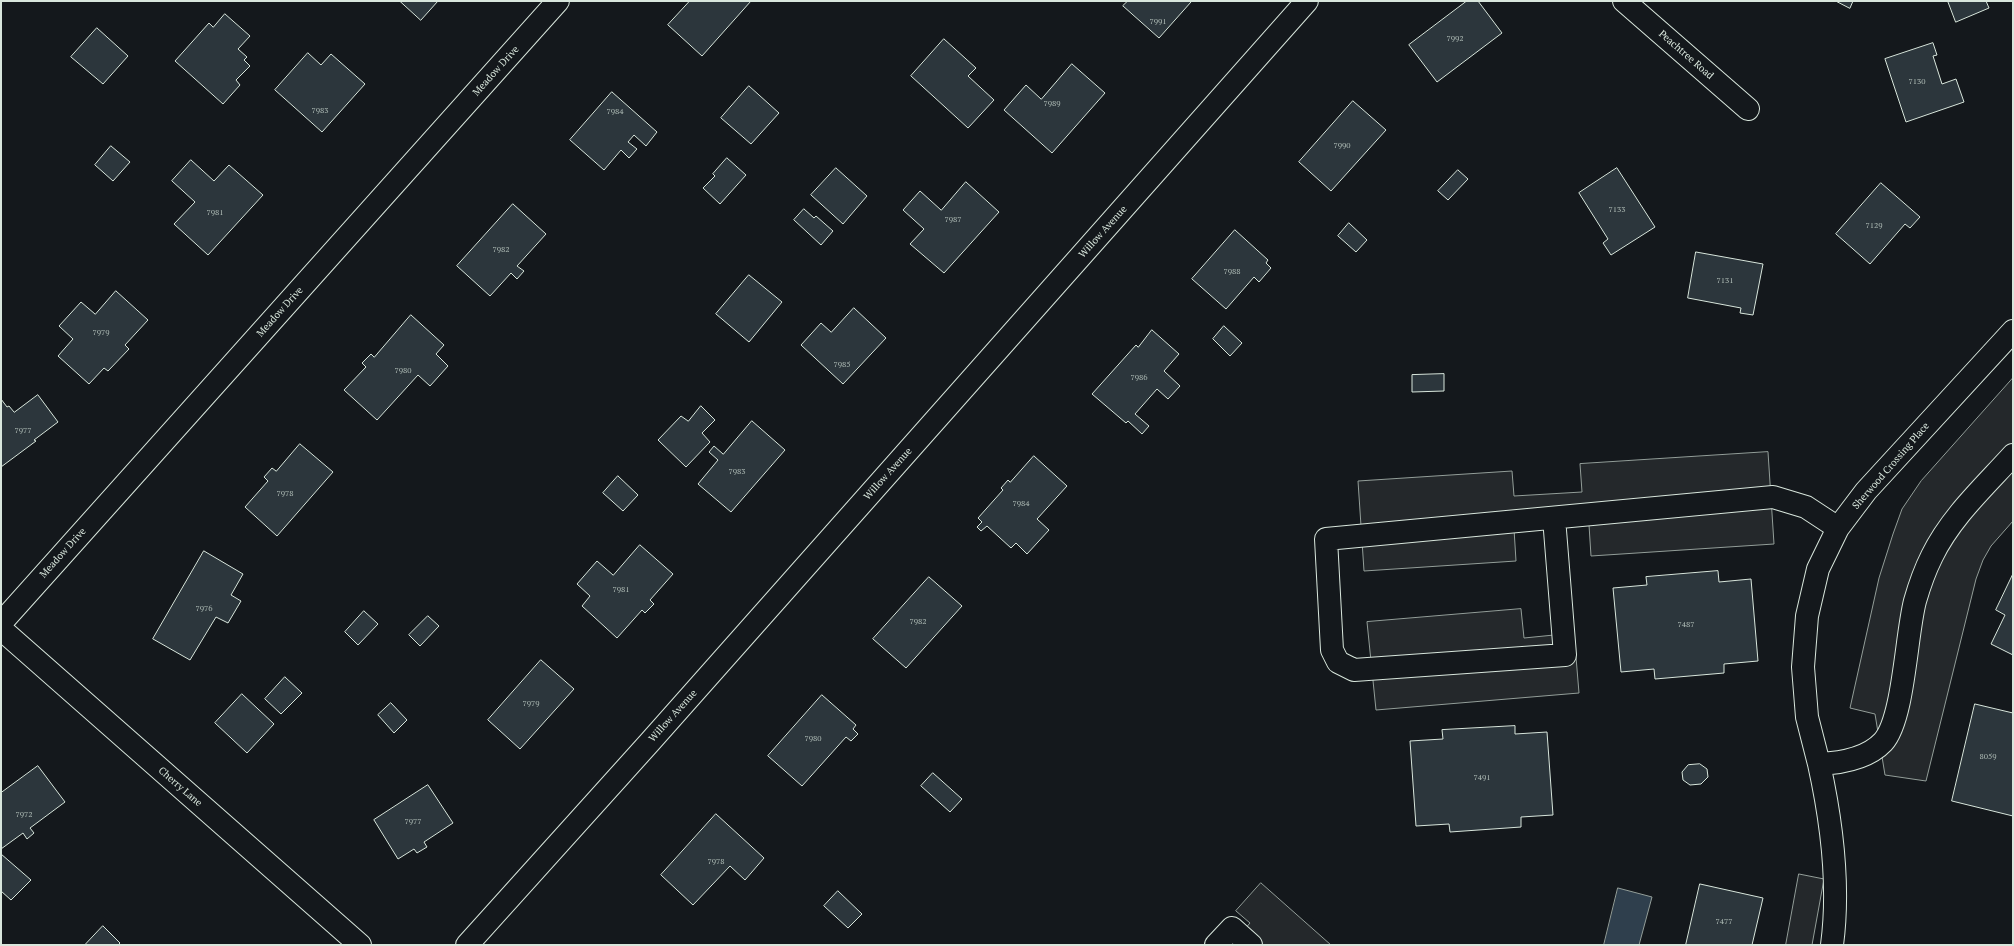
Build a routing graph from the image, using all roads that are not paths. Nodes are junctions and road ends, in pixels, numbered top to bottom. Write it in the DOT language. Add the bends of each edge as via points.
graph roads {
  1 [pos="558,1"];
  2 [pos="1308,1"];
  3 [pos="1624,1"];
  4 [pos="1748,108"];
  5 [pos="2013,331"];
  6 [pos="2013,455"];
  7 [pos="1554,518"];
  8 [pos="1838,528"];
  9 [pos="1,623"];
  10 [pos="1,629"];
  11 [pos="1819,764"];
  12 [pos="360,945"];
  13 [pos="467,945"];
  14 [pos="1216,945"];
  15 [pos="1251,945"];
  16 [pos="1832,945"];
  1 -- 9 [label="street, Meadow Drive"];
  2 -- 13 [label="street, Willow Avenue" via="655,737"];
  3 -- 4 [label="street, Peachtree Road"];
  5 -- 8 [label="street, Sherwood Crossing Place" via="1866,491"];
  6 -- 11 [label="street" via="1950,523 1932,557 1915,601 1894,720 1884,741 1870,753 1834,763"];
  7 -- 7 [label="street" via="1326,539 1332,650 1338,662 1354,670 1565,655"];
  7 -- 8 [label="street" via="1773,497 1806,507"];
  8 -- 11 [label="street, Sherwood Crossing Place" via="1818,568 1807,616 1803,667 1807,717"];
  10 -- 12 [label="street, Cherry Lane"];
  11 -- 16 [label="street, Sherwood Crossing Place" via="1828,806 1834,860"];
  14 -- 15 [label="street" via="1232,928"];
}
